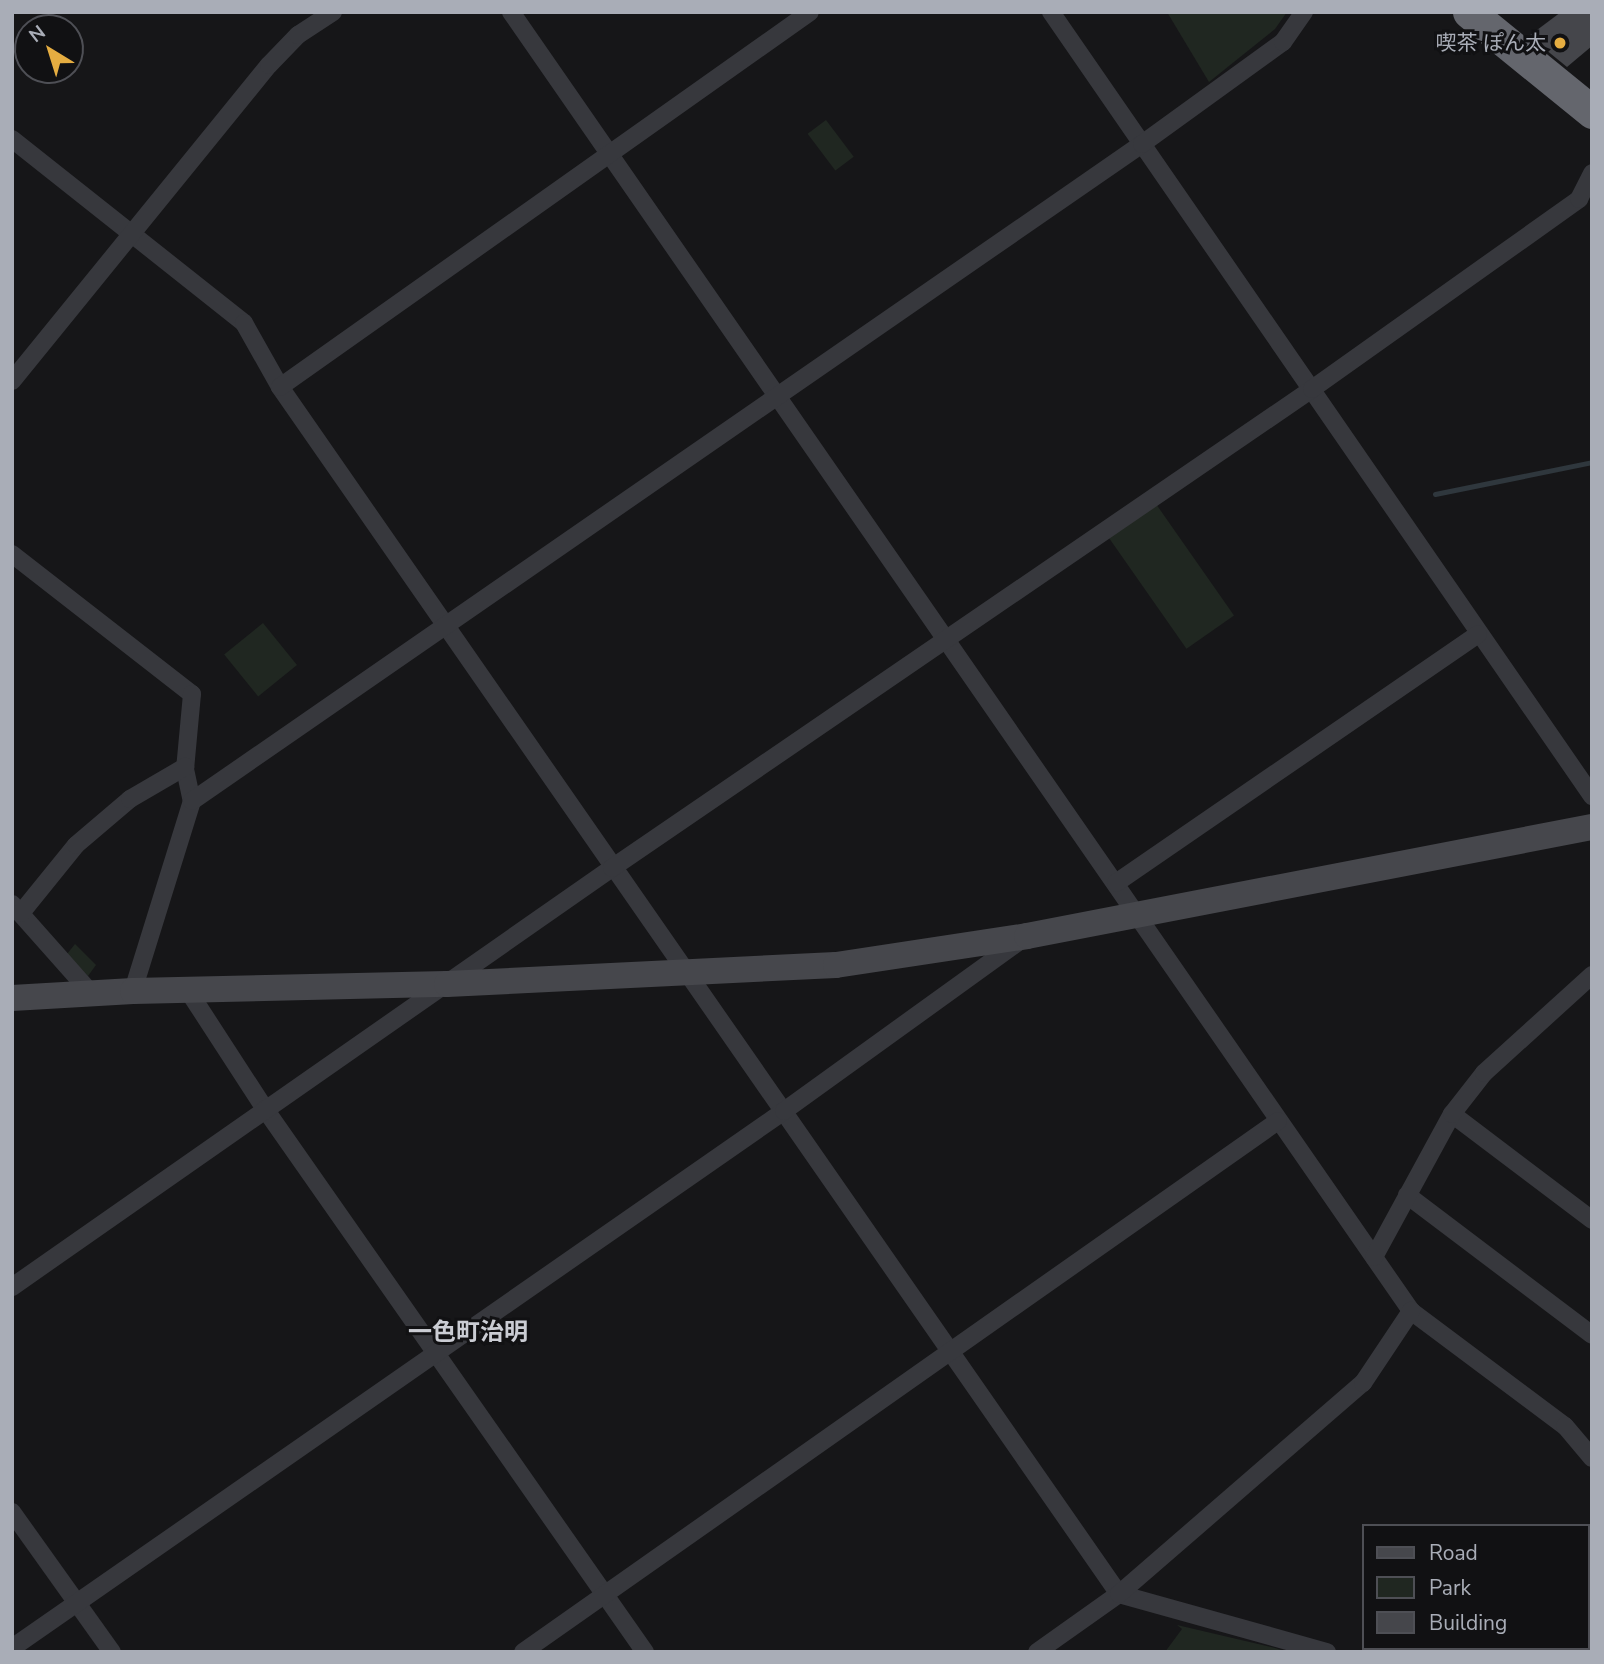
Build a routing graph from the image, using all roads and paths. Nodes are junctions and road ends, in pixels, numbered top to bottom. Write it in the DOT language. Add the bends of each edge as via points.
graph roads {
  1 [pos="304,12"];
  2 [pos="333,12"];
  3 [pos="511,12"];
  4 [pos="810,12"];
  5 [pos="1051,12"];
  6 [pos="1304,12"];
  7 [pos="1469,12"];
  8 [pos="298,35"];
  9 [pos="1592,112"];
  10 [pos="12,139"];
  11 [pos="1142,144"];
  12 [pos="609,153"];
  13 [pos="1592,173"];
  14 [pos="132,234"];
  15 [pos="12,381"];
  16 [pos="280,387"];
  17 [pos="1312,389"];
  18 [pos="776,397"];
  19 [pos="12,554"];
  20 [pos="446,625"];
  21 [pos="1478,634"];
  22 [pos="944,639"];
  23 [pos="185,767"];
  24 [pos="1592,796"];
  25 [pos="192,802"];
  26 [pos="1592,827"];
  27 [pos="612,868"];
  28 [pos="1116,883"];
  29 [pos="17,909"];
  30 [pos="1137,912"];
  31 [pos="1027,936"];
  32 [pos="687,973"];
  33 [pos="1592,975"];
  34 [pos="447,984"];
  35 [pos="132,991"];
  36 [pos="189,992"];
  37 [pos="90,993"];
  38 [pos="12,998"];
  39 [pos="265,1109"];
  40 [pos="785,1111"];
  41 [pos="1452,1114"];
  42 [pos="1278,1121"];
  43 [pos="1407,1195"];
  44 [pos="1592,1220"];
  45 [pos="1374,1257"];
  46 [pos="12,1287"];
  47 [pos="1411,1311"];
  48 [pos="1592,1335"];
  49 [pos="950,1351"];
  50 [pos="436,1353"];
  51 [pos="1592,1458"];
  52 [pos="12,1512"];
  53 [pos="605,1594"];
  54 [pos="1119,1594"];
  55 [pos="78,1603"];
  56 [pos="12,1648"];
  57 [pos="112,1652"];
  58 [pos="523,1652"];
  59 [pos="645,1652"];
  60 [pos="1037,1652"];
  61 [pos="1327,1652"];
  1 -- 8 [label="street"];
  2 -- 8 [label="street"];
  3 -- 12 [label="street"];
  4 -- 12 [label="street"];
  5 -- 11 [label="street"];
  6 -- 11 [label="street" via="1283,42"];
  7 -- 9 [label="highway"];
  8 -- 14 [label="street"];
  10 -- 14 [label="street"];
  11 -- 17 [label="street"];
  11 -- 18 [label="street"];
  12 -- 16 [label="street"];
  12 -- 18 [label="street"];
  13 -- 17 [label="street" via="1579,199"];
  14 -- 15 [label="street"];
  14 -- 16 [label="street" via="244,323"];
  16 -- 20 [label="street"];
  17 -- 21 [label="street"];
  17 -- 22 [label="street"];
  18 -- 20 [label="street"];
  18 -- 22 [label="street"];
  19 -- 23 [label="street" via="192,694"];
  20 -- 25 [label="street"];
  20 -- 27 [label="street"];
  21 -- 24 [label="street"];
  21 -- 28 [label="street"];
  22 -- 27 [label="street"];
  22 -- 28 [label="street"];
  23 -- 25 [label="street"];
  23 -- 29 [label="street" via="130,799 76,845"];
  25 -- 35 [label="street"];
  26 -- 30 [label="street"];
  27 -- 32 [label="street"];
  27 -- 34 [label="street"];
  28 -- 30 [label="street"];
  29 -- 37 [label="street"];
  30 -- 31 [label="street"];
  30 -- 42 [label="street"];
  31 -- 32 [label="street" via="836,965"];
  31 -- 40 [label="street"];
  32 -- 34 [label="street"];
  32 -- 40 [label="street"];
  33 -- 41 [label="street" via="1484,1073"];
  34 -- 36 [label="street"];
  34 -- 39 [label="street"];
  35 -- 36 [label="street"];
  35 -- 37 [label="street"];
  36 -- 39 [label="street"];
  37 -- 38 [label="street"];
  39 -- 46 [label="street"];
  39 -- 50 [label="street"];
  40 -- 49 [label="street"];
  40 -- 50 [label="street"];
  41 -- 43 [label="street"];
  41 -- 44 [label="street"];
  42 -- 45 [label="street"];
  42 -- 49 [label="street"];
  43 -- 45 [label="street"];
  43 -- 48 [label="street"];
  45 -- 47 [label="street"];
  47 -- 51 [label="street" via="1566,1426"];
  47 -- 54 [label="street" via="1363,1383"];
  49 -- 53 [label="street"];
  49 -- 54 [label="street"];
  50 -- 53 [label="street"];
  50 -- 55 [label="street"];
  52 -- 55 [label="street"];
  53 -- 58 [label="street"];
  53 -- 59 [label="street"];
  54 -- 60 [label="street"];
  54 -- 61 [label="street"];
  55 -- 56 [label="street"];
  55 -- 57 [label="street"];
}
